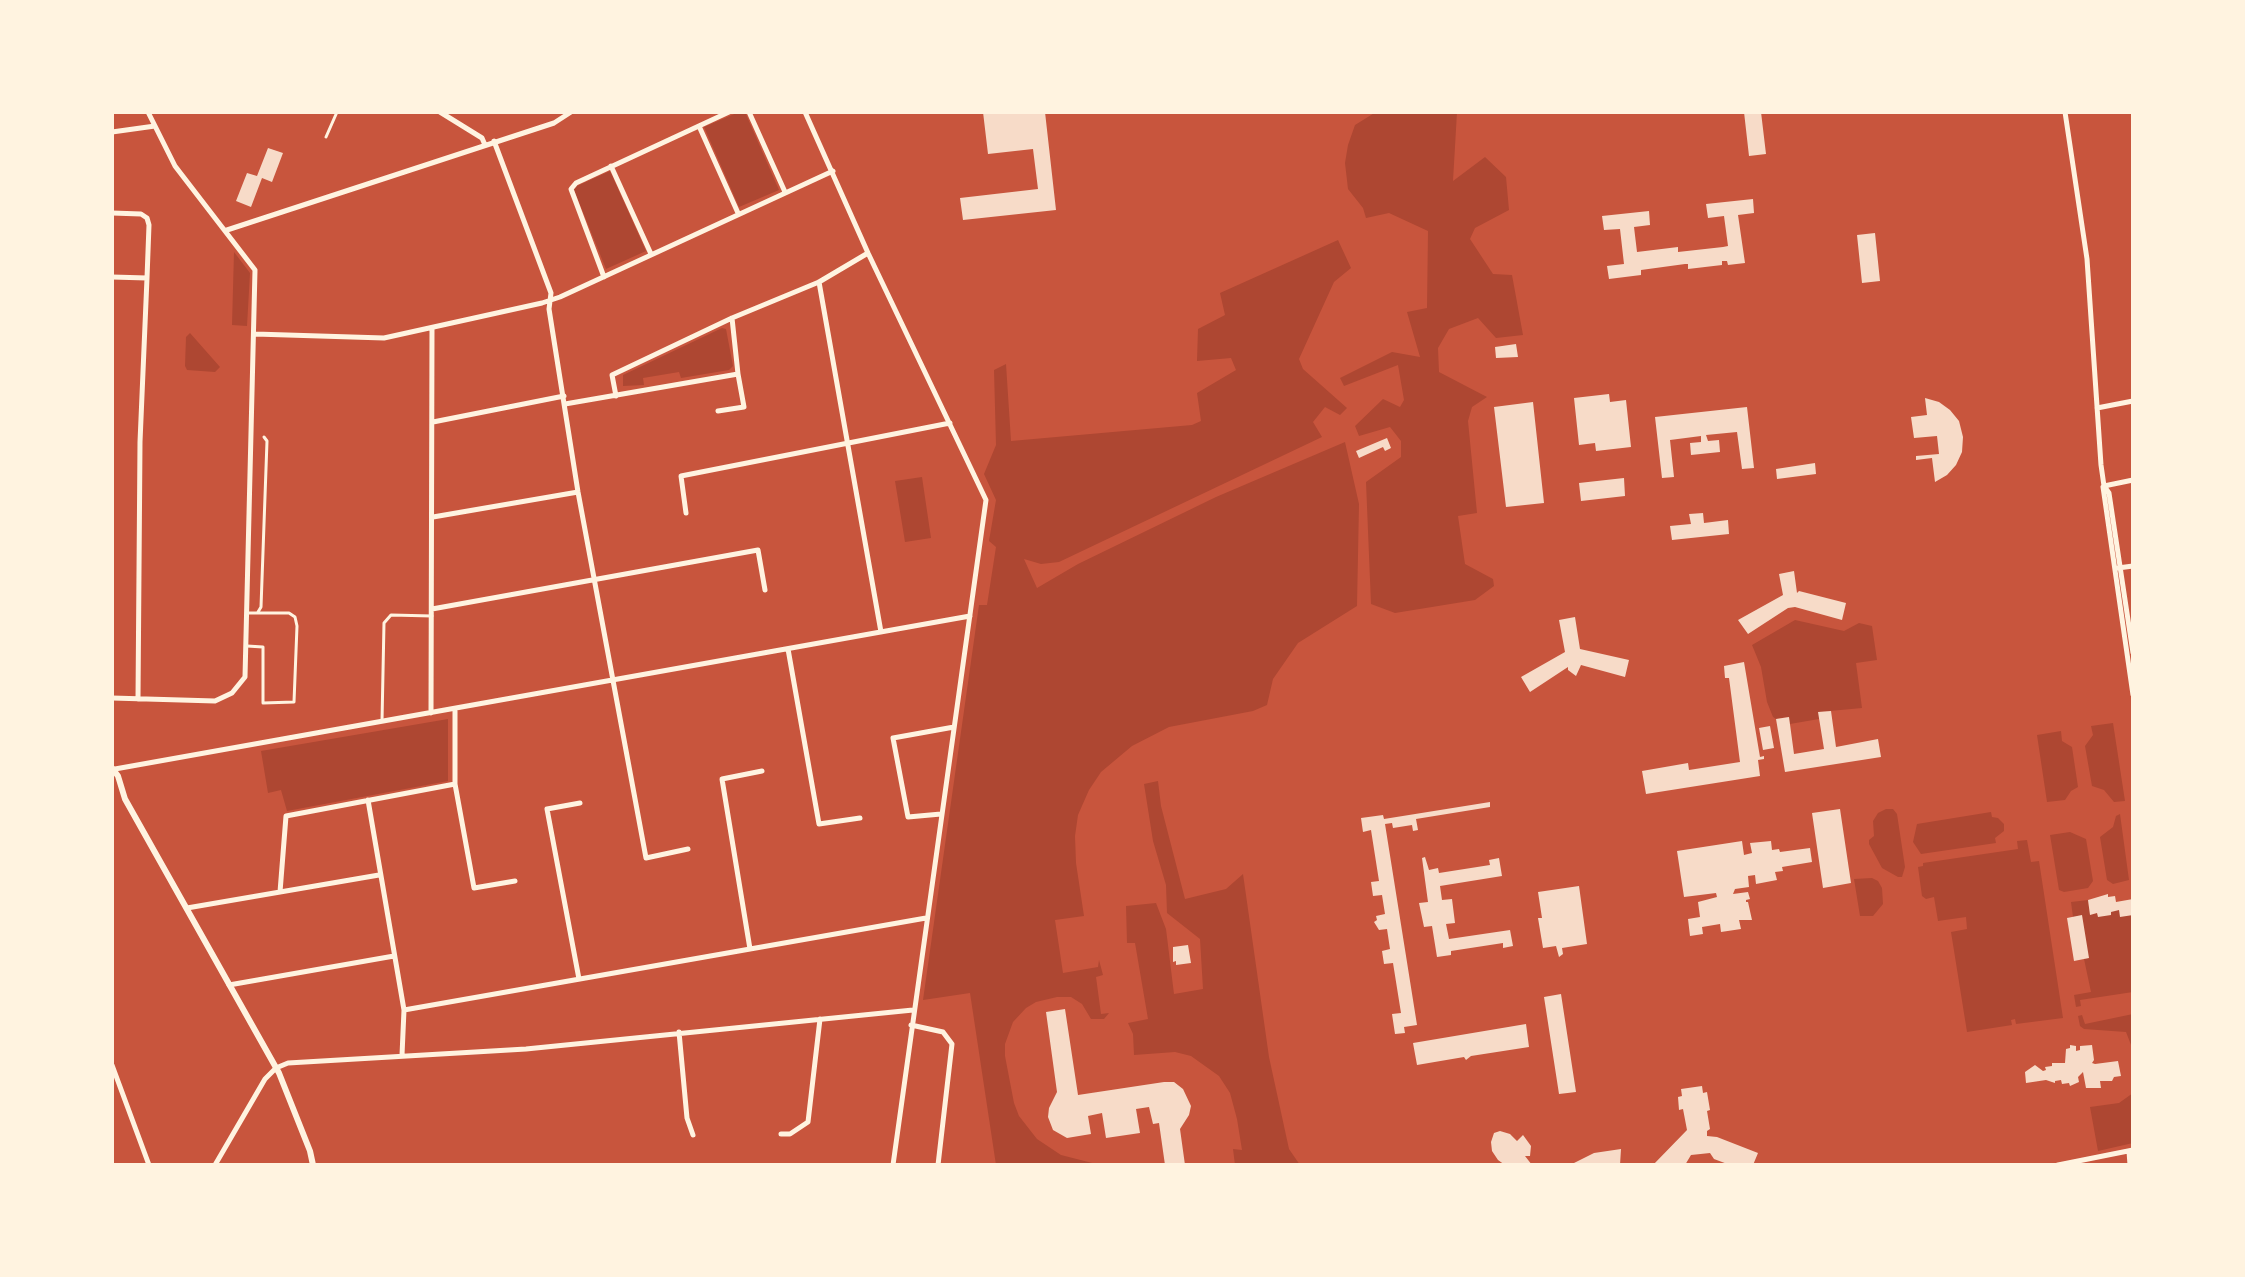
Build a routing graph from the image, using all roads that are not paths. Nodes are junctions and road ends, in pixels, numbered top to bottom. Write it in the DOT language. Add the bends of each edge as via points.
graph roads {
  1 [pos="148,112"];
  2 [pos="337,112"];
  3 [pos="440,112"];
  4 [pos="571,112"];
  5 [pos="729,112"];
  6 [pos="749,112"];
  7 [pos="805,112"];
  8 [pos="2065,112"];
  9 [pos="155,126"];
  10 [pos="699,126"];
  11 [pos="112,132"];
  12 [pos="326,137"];
  13 [pos="494,141"];
  14 [pos="485,145"];
  15 [pos="611,166"];
  16 [pos="833,171"];
  17 [pos="785,192"];
  18 [pos="112,213"];
  19 [pos="738,213"];
  20 [pos="227,230"];
  21 [pos="868,253"];
  22 [pos="651,254"];
  23 [pos="112,277"];
  24 [pos="604,277"];
  25 [pos="147,278"];
  26 [pos="819,282"];
  27 [pos="551,300"];
  28 [pos="732,318"];
  29 [pos="432,328"];
  30 [pos="255,334"];
  31 [pos="738,374"];
  32 [pos="564,396"];
  33 [pos="616,396"];
  34 [pos="2133,401"];
  35 [pos="565,404"];
  36 [pos="2097,408"];
  37 [pos="718,411"];
  38 [pos="433,422"];
  39 [pos="950,423"];
  40 [pos="264,437"];
  41 [pos="846,444"];
  42 [pos="2133,480"];
  43 [pos="2104,486"];
  44 [pos="578,492"];
  45 [pos="686,513"];
  46 [pos="433,517"];
  47 [pos="2133,566"];
  48 [pos="2117,568"];
  49 [pos="593,580"];
  50 [pos="765,590"];
  51 [pos="432,609"];
  52 [pos="258,612"];
  53 [pos="248,613"];
  54 [pos="432,616"];
  55 [pos="970,616"];
  56 [pos="881,632"];
  57 [pos="247,646"];
  58 [pos="788,649"];
  59 [pos="2133,653"];
  60 [pos="612,680"];
  61 [pos="2133,695"];
  62 [pos="112,698"];
  63 [pos="138,699"];
  64 [pos="455,709"];
  65 [pos="431,713"];
  66 [pos="382,721"];
  67 [pos="954,727"];
  68 [pos="114,768"];
  69 [pos="762,771"];
  70 [pos="455,784"];
  71 [pos="368,800"];
  72 [pos="580,803"];
  73 [pos="941,814"];
  74 [pos="860,818"];
  75 [pos="688,849"];
  76 [pos="379,875"];
  77 [pos="515,881"];
  78 [pos="280,892"];
  79 [pos="186,908"];
  80 [pos="926,918"];
  81 [pos="750,949"];
  82 [pos="394,956"];
  83 [pos="579,979"];
  84 [pos="228,985"];
  85 [pos="404,1010"];
  86 [pos="913,1010"];
  87 [pos="820,1019"];
  88 [pos="911,1025"];
  89 [pos="679,1032"];
  90 [pos="402,1055"];
  91 [pos="112,1065"];
  92 [pos="276,1068"];
  93 [pos="781,1134"];
  94 [pos="693,1135"];
  95 [pos="2131,1151"];
  96 [pos="149,1165"];
  97 [pos="215,1165"];
  98 [pos="313,1165"];
  99 [pos="893,1165"];
  100 [pos="938,1165"];
  101 [pos="2058,1165"];
  102 [pos="2130,1165"];
  1 -- 9 [label="street"];
  2 -- 12 [label="lane"];
  3 -- 14 [label="street"];
  4 -- 13 [label="street" via="554,123"];
  5 -- 10 [label="street"];
  6 -- 17 [label="street"];
  7 -- 16 [label="street"];
  8 -- 36 [label="street" via="2085,241"];
  9 -- 11 [label="street"];
  9 -- 20 [label="street" via="175,166"];
  10 -- 15 [label="street"];
  10 -- 19 [label="street"];
  13 -- 14 [label="street"];
  13 -- 27 [label="street" via="546,274"];
  14 -- 20 [label="street"];
  15 -- 22 [label="street"];
  15 -- 24 [label="street" via="571,189"];
  16 -- 17 [label="street"];
  16 -- 21 [label="street"];
  17 -- 19 [label="street"];
  18 -- 25 [label="street" via="147,218"];
  19 -- 22 [label="street"];
  20 -- 30 [label="street" via="255,270"];
  21 -- 26 [label="street"];
  21 -- 39 [label="street"];
  22 -- 24 [label="street"];
  23 -- 25 [label="street"];
  24 -- 27 [label="street"];
  25 -- 63 [label="street"];
  26 -- 28 [label="street"];
  26 -- 41 [label="street"];
  27 -- 29 [label="street"];
  27 -- 32 [label="street"];
  28 -- 31 [label="street"];
  28 -- 33 [label="street" via="612,375"];
  29 -- 30 [label="street" via="384,338"];
  29 -- 38 [label="street"];
  30 -- 53 [label="street"];
  31 -- 33 [label="street"];
  31 -- 37 [label="street" via="744,407"];
  32 -- 35 [label="street"];
  32 -- 38 [label="street"];
  33 -- 35 [label="street"];
  34 -- 36 [label="street"];
  35 -- 44 [label="street"];
  36 -- 43 [label="street"];
  38 -- 46 [label="street"];
  39 -- 41 [label="street"];
  39 -- 55 [label="street" via="986,500"];
  40 -- 52 [label="lane"];
  41 -- 45 [label="street" via="681,476"];
  41 -- 56 [label="street"];
  42 -- 43 [label="street"];
  43 -- 48 [label="street"];
  43 -- 48 [label="street"];
  44 -- 46 [label="street"];
  44 -- 49 [label="street"];
  46 -- 51 [label="street"];
  47 -- 48 [label="street"];
  48 -- 59 [label="street"];
  48 -- 61 [label="street"];
  49 -- 50 [label="street" via="758,550"];
  49 -- 51 [label="street"];
  49 -- 60 [label="street"];
  51 -- 54 [label="street"];
  52 -- 53 [label="lane"];
  52 -- 57 [label="lane" via="295,617 294,702 263,703 263,647"];
  53 -- 57 [label="street"];
  54 -- 65 [label="street"];
  54 -- 66 [label="lane" via="391,615 384,623"];
  55 -- 56 [label="street"];
  55 -- 67 [label="street"];
  56 -- 58 [label="street"];
  57 -- 63 [label="street" via="245,677 232,693 215,701"];
  58 -- 60 [label="street"];
  58 -- 74 [label="street" via="819,824"];
  60 -- 64 [label="street"];
  60 -- 75 [label="street" via="646,858"];
  62 -- 63 [label="street"];
  64 -- 65 [label="street"];
  64 -- 70 [label="street"];
  65 -- 66 [label="street"];
  66 -- 68 [label="street"];
  67 -- 73 [label="street"];
  67 -- 73 [label="street" via="893,738 908,817"];
  68 -- 79 [label="street" via="125,799"];
  69 -- 81 [label="street" via="722,779"];
  70 -- 71 [label="street"];
  70 -- 77 [label="street" via="474,888"];
  71 -- 76 [label="street"];
  71 -- 78 [label="street" via="286,816"];
  72 -- 83 [label="street" via="547,809"];
  73 -- 80 [label="street"];
  76 -- 78 [label="street"];
  76 -- 82 [label="street"];
  78 -- 79 [label="street"];
  79 -- 84 [label="street"];
  80 -- 81 [label="street"];
  80 -- 86 [label="street"];
  81 -- 83 [label="street"];
  82 -- 84 [label="street"];
  82 -- 85 [label="street"];
  83 -- 85 [label="street"];
  84 -- 92 [label="street"];
  85 -- 90 [label="street"];
  86 -- 87 [label="street"];
  86 -- 88 [label="street"];
  87 -- 89 [label="street"];
  87 -- 93 [label="street" via="808,1122"];
  88 -- 99 [label="street"];
  88 -- 100 [label="street" via="943,1032 952,1044"];
  89 -- 90 [label="street" via="526,1049"];
  89 -- 94 [label="street"];
  90 -- 92 [label="street"];
  91 -- 96 [label="street"];
  92 -- 97 [label="street"];
  92 -- 98 [label="street"];
  95 -- 101 [label="street"];
  95 -- 102 [label="street"];
}
